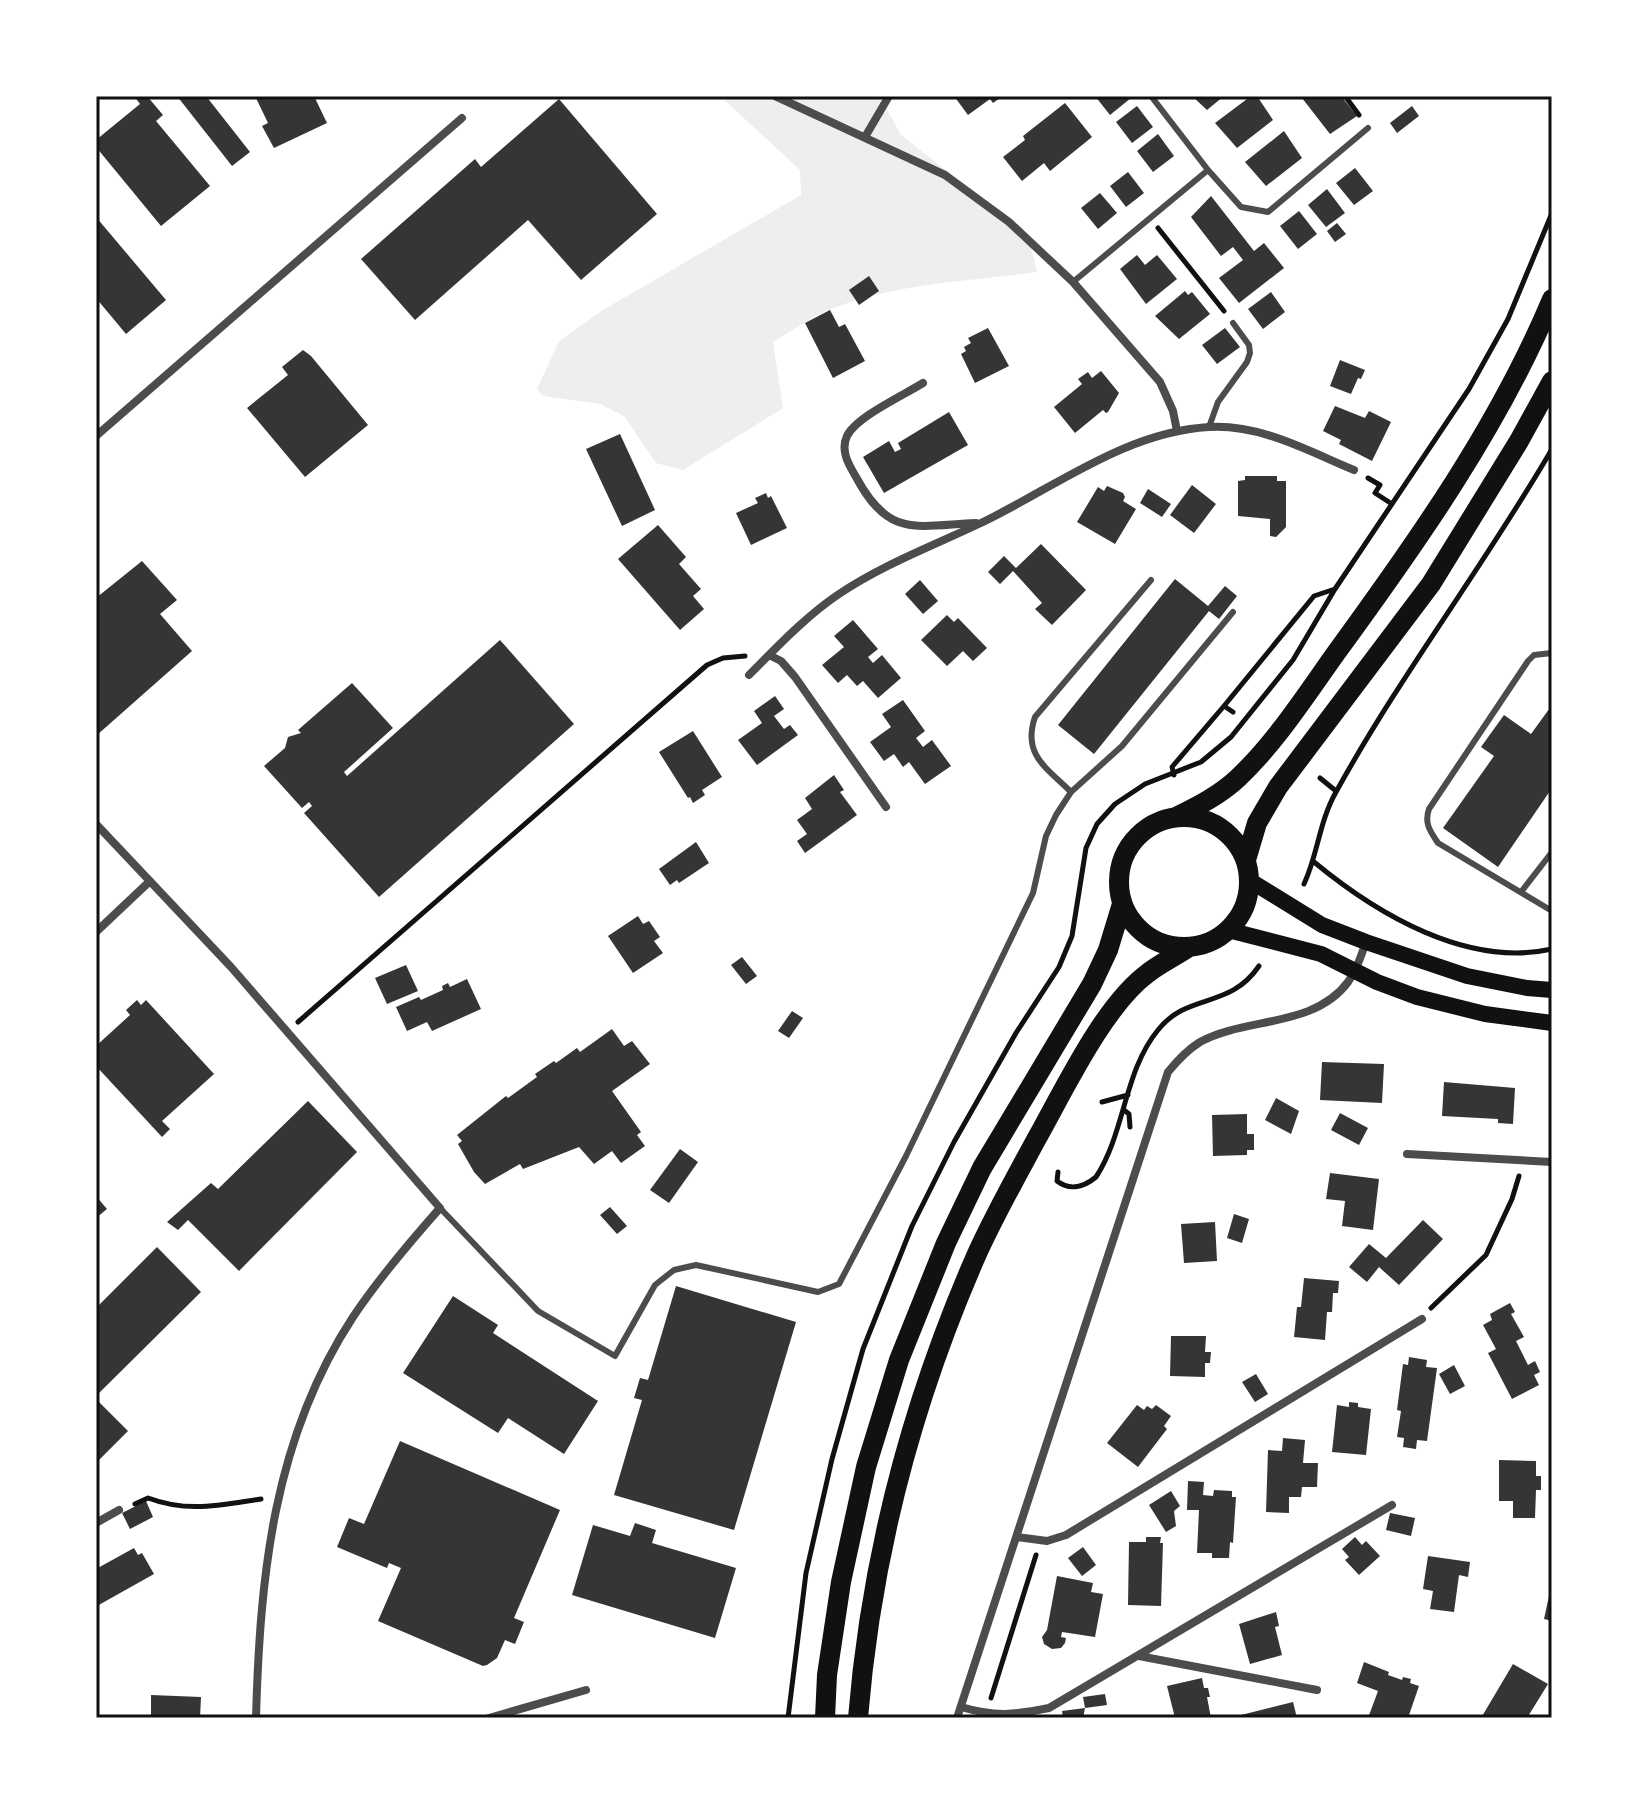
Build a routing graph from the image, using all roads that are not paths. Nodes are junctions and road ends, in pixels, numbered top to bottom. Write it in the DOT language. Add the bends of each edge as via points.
graph roads {
  1 [pos="775,96"];
  2 [pos="889,96"];
  3 [pos="1151,96"];
  4 [pos="462,118"];
  5 [pos="1368,128"];
  6 [pos="865,137"];
  7 [pos="1208,170"];
  8 [pos="1073,282"];
  9 [pos="1552,299"];
  10 [pos="1233,323"];
  11 [pos="1552,381"];
  12 [pos="923,383"];
  13 [pos="1209,427"];
  14 [pos="1177,431"];
  15 [pos="96,436"];
  16 [pos="1354,470"];
  17 [pos="981,523"];
  18 [pos="1151,580"];
  19 [pos="1233,612"];
  20 [pos="1552,653"];
  21 [pos="769,655"];
  22 [pos="749,675"];
  23 [pos="1071,792"];
  24 [pos="886,807"];
  25 [pos="1176,817"];
  26 [pos="96,824"];
  27 [pos="1552,852"];
  28 [pos="1248,870"];
  29 [pos="150,881"];
  30 [pos="1521,892"];
  31 [pos="1122,904"];
  32 [pos="1552,911"];
  33 [pos="1228,930"];
  34 [pos="96,932"];
  35 [pos="1366,942"];
  36 [pos="1189,947"];
  37 [pos="1355,970"];
  38 [pos="1552,990"];
  39 [pos="1552,1023"];
  40 [pos="1407,1154"];
  41 [pos="1552,1162"];
  42 [pos="440,1208"];
  43 [pos="1422,1319"];
  44 [pos="1392,1505"];
  45 [pos="119,1510"];
  46 [pos="96,1523"];
  47 [pos="1017,1537"];
  48 [pos="1139,1656"];
  49 [pos="586,1690"];
  50 [pos="1317,1690"];
  51 [pos="961,1707"];
  52 [pos="256,1718"];
  53 [pos="489,1718"];
  54 [pos="825,1718"];
  55 [pos="858,1718"];
  56 [pos="957,1718"];
  1 -- 6 [label="street"];
  2 -- 6 [label="street"];
  3 -- 7 [label="lane"];
  4 -- 15 [label="street"];
  5 -- 7 [label="lane" via="1268,212 1241,207"];
  6 -- 8 [label="street" via="975,194"];
  7 -- 8 [label="lane"];
  8 -- 14 [label="street" via="1160,382"];
  9 -- 25 [label="main road" via="1488,426 1365,613 1250,766 1218,794"];
  10 -- 13 [label="lane" via="1250,353 1218,402"];
  11 -- 28 [label="main road" via="1431,584 1278,787 1257,823"];
  12 -- 17 [label="street" via="857,424 847,436 846,460 866,497 893,521"];
  13 -- 14 [label="street"];
  13 -- 16 [label="street" via="1254,431"];
  14 -- 17 [label="street" via="1103,458"];
  17 -- 21 [label="street" via="838,594"];
  18 -- 23 [label="lane" via="1035,717 1031,748"];
  19 -- 23 [label="lane" via="1122,746"];
  20 -- 30 [label="lane" via="1528,661 1426,817 1438,843"];
  21 -- 22 [label="street"];
  21 -- 24 [label="street" via="795,677"];
  23 -- 42 [label="lane" via="1046,836 1033,893 839,1284 818,1292 696,1265 674,1270 655,1285 615,1356 538,1311"];
  25 -- 28 [label="main road" via="1191,816 1219,826 1239,847"];
  25 -- 31 [label="main road" via="1148,826 1128,847 1118,875"];
  26 -- 29 [label="street"];
  27 -- 30 [label="lane"];
  28 -- 33 [label="main road" via="1244,907"];
  28 -- 35 [label="main road" via="1322,925"];
  29 -- 34 [label="street"];
  29 -- 42 [label="street"];
  30 -- 32 [label="lane"];
  31 -- 36 [label="main road" via="1148,937"];
  31 -- 54 [label="main road" via="1092,984 982,1168 899,1360 866,1467 841,1582"];
  33 -- 36 [label="main road"];
  33 -- 37 [label="main road" via="1294,945"];
  35 -- 37 [label="street"];
  35 -- 38 [label="main road" via="1467,976"];
  36 -- 55 [label="main road" via="1146,974 1092,1040 976,1256 899,1472 875,1583"];
  37 -- 39 [label="main road" via="1417,997"];
  37 -- 47 [label="street" via="1348,983 1321,1004 1200,1042 1168,1072"];
  40 -- 41 [label="street"];
  42 -- 52 [label="street" via="352,1318 300,1423 266,1558"];
  43 -- 47 [label="street" via="1066,1535 1041,1541"];
  44 -- 48 [label="street"];
  45 -- 46 [label="street"];
  47 -- 51 [label="street"];
  48 -- 50 [label="street"];
  48 -- 51 [label="street" via="1049,1708 1006,1716"];
  49 -- 53 [label="street"];
  51 -- 56 [label="street"];
}
